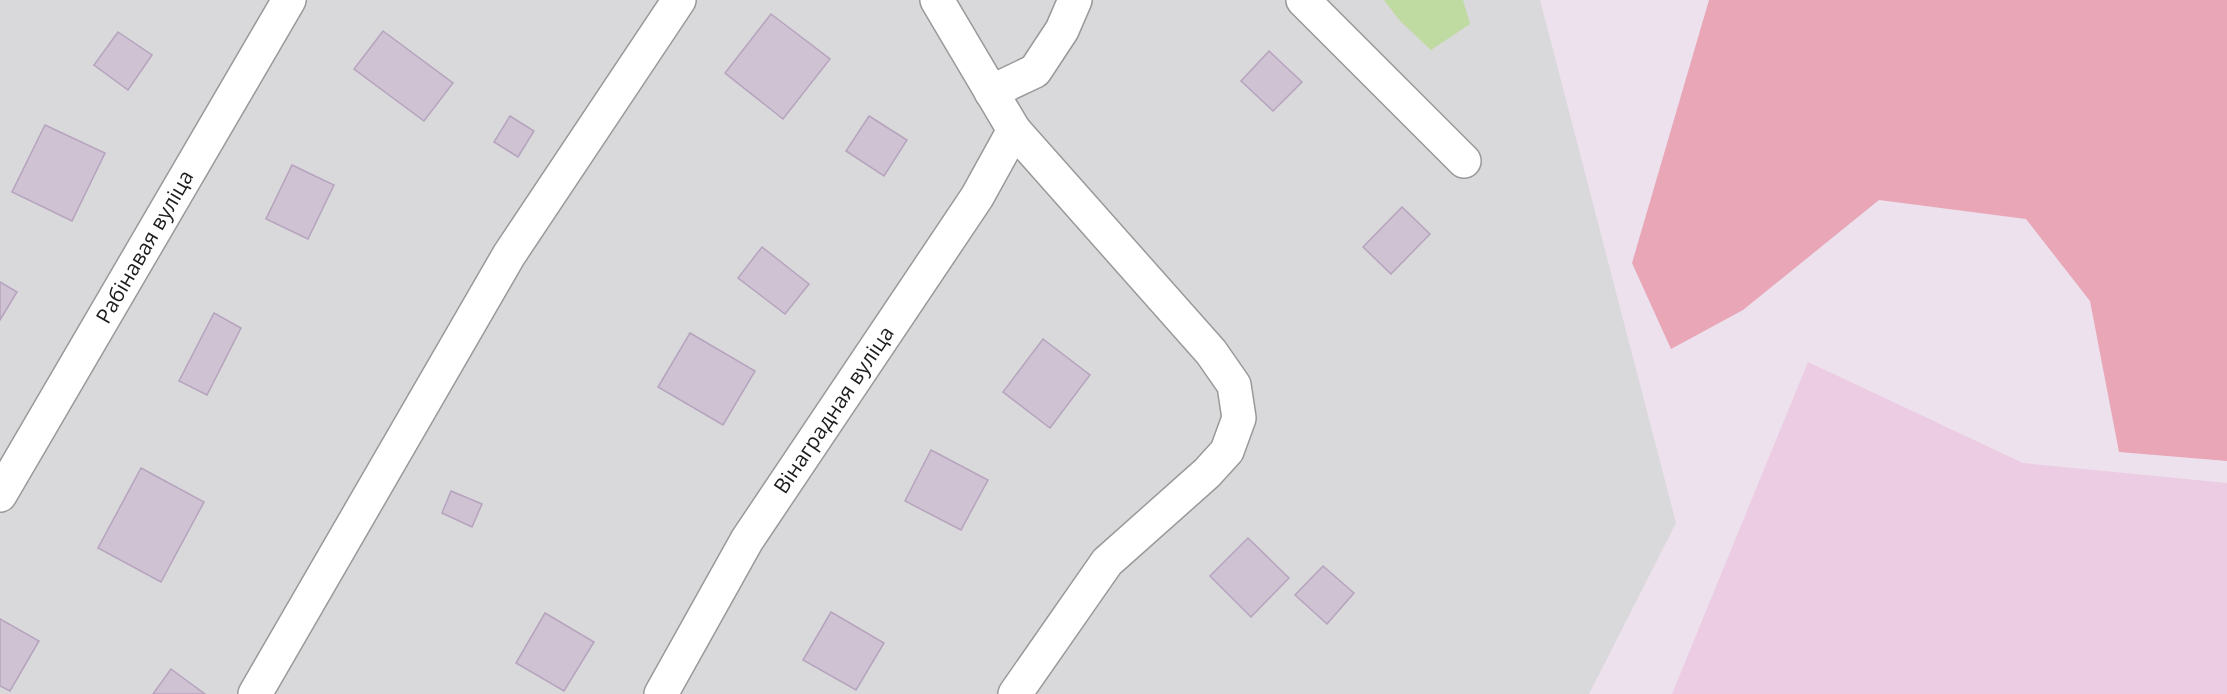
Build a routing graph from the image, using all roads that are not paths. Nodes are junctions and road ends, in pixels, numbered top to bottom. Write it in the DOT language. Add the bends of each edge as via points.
graph roads {
  1 [pos="290,0"];
  2 [pos="678,0"];
  3 [pos="937,0"];
  4 [pos="1075,0"];
  5 [pos="1304,0"];
  6 [pos="991,92"];
  7 [pos="1014,130"];
  8 [pos="1464,161"];
  9 [pos="0,495"];
  10 [pos="255,694"];
  11 [pos="661,694"];
  12 [pos="1015,694"];
  1 -- 9 [label="street, Рабінавая вуліца"];
  2 -- 10 [label="street" via="509,255"];
  3 -- 6 [label="street"];
  4 -- 6 [label="street" via="1062,30 1035,71"];
  5 -- 8 [label="street"];
  6 -- 7 [label="street"];
  7 -- 11 [label="street, Вінаградная вуліца" via="977,197 747,540"];
  7 -- 12 [label="street" via="1211,352 1234,385 1239,418 1227,451 1207,473 1107,562"];
}
